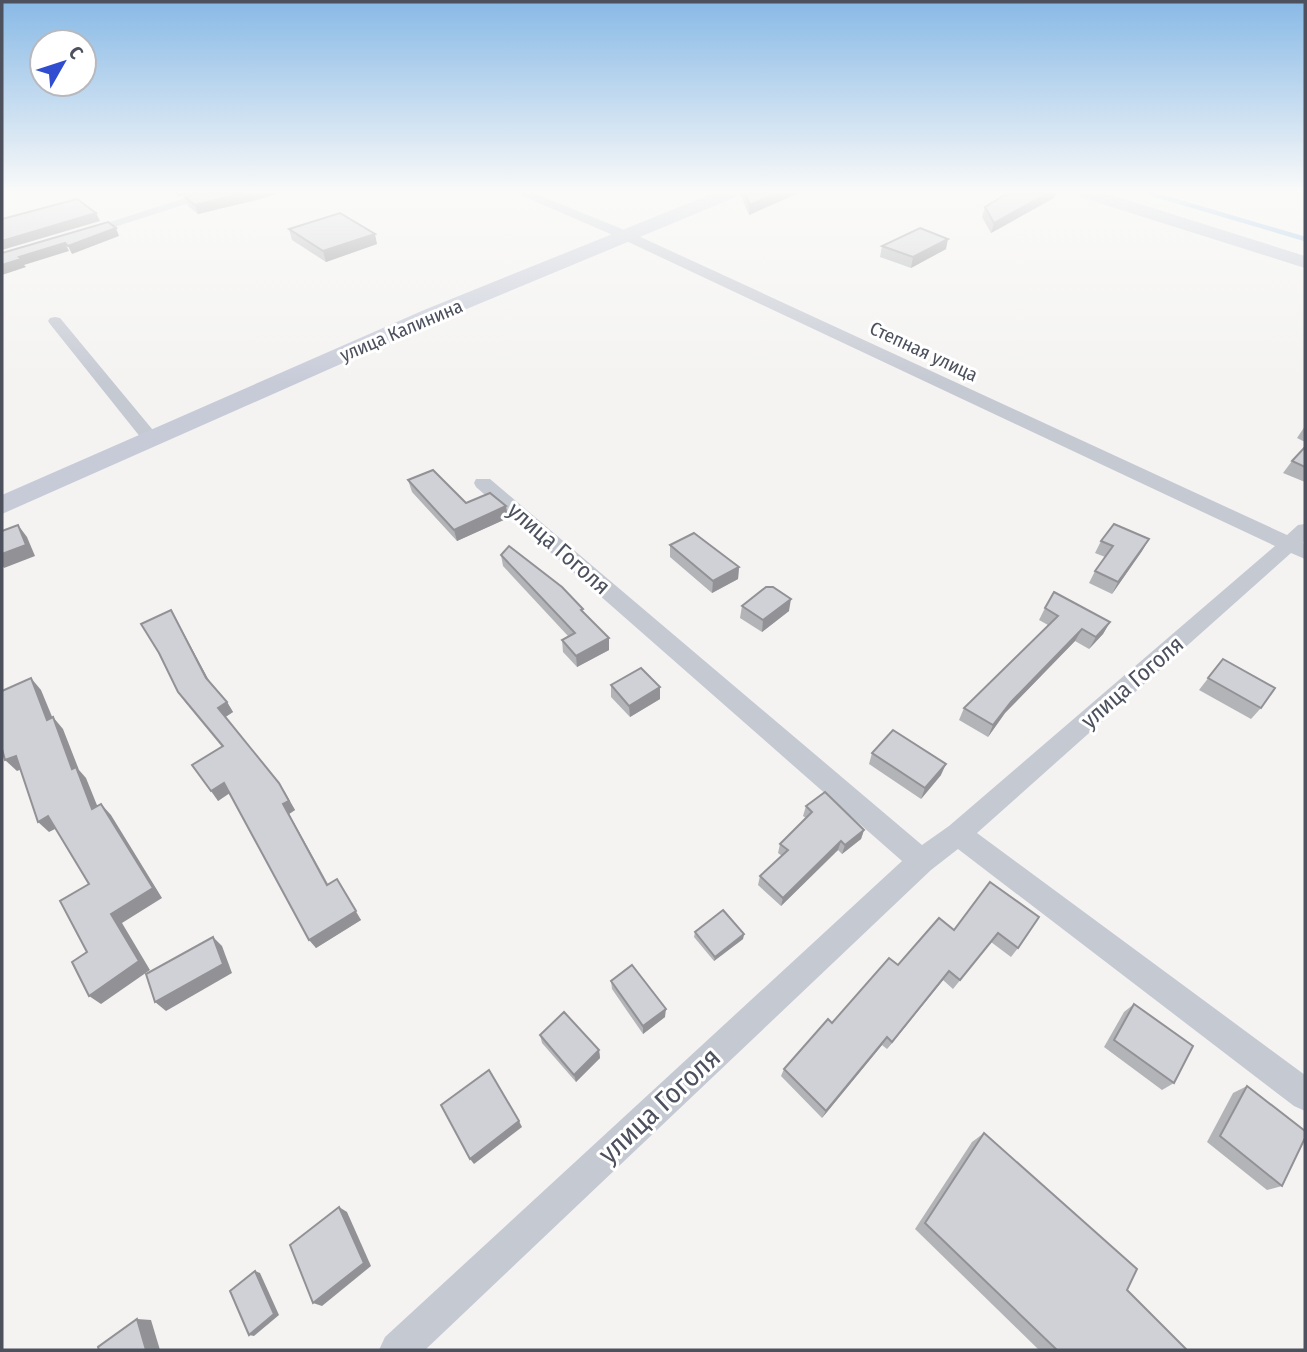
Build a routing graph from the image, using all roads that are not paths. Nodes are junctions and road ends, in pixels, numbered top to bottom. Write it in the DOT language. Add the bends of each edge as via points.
graph roads {
  1 [pos="578,256"];
  2 [pos="671,256"];
  3 [pos="1286,256"];
  4 [pos="1305,262"];
  5 [pos="55,321"];
  6 [pos="152,439"];
  7 [pos="483,483"];
  8 [pos="2,505"];
  9 [pos="1300,542"];
  10 [pos="958,834"];
  11 [pos="920,861"];
  12 [pos="1305,1095"];
  13 [pos="398,1350"];
  1 -- 6 [label="street, улица Калинина"];
  2 -- 9 [label="street, Степная улица"];
  3 -- 4 [label="street"];
  5 -- 6 [label="street"];
  6 -- 8 [label="street, улица Калинина"];
  7 -- 11 [label="street, улица Гоголя"];
  9 -- 10 [label="street, улица Гоголя"];
  10 -- 11 [label="street, улица Гоголя"];
  10 -- 12 [label="street"];
  11 -- 13 [label="street, улица Гоголя"];
}
